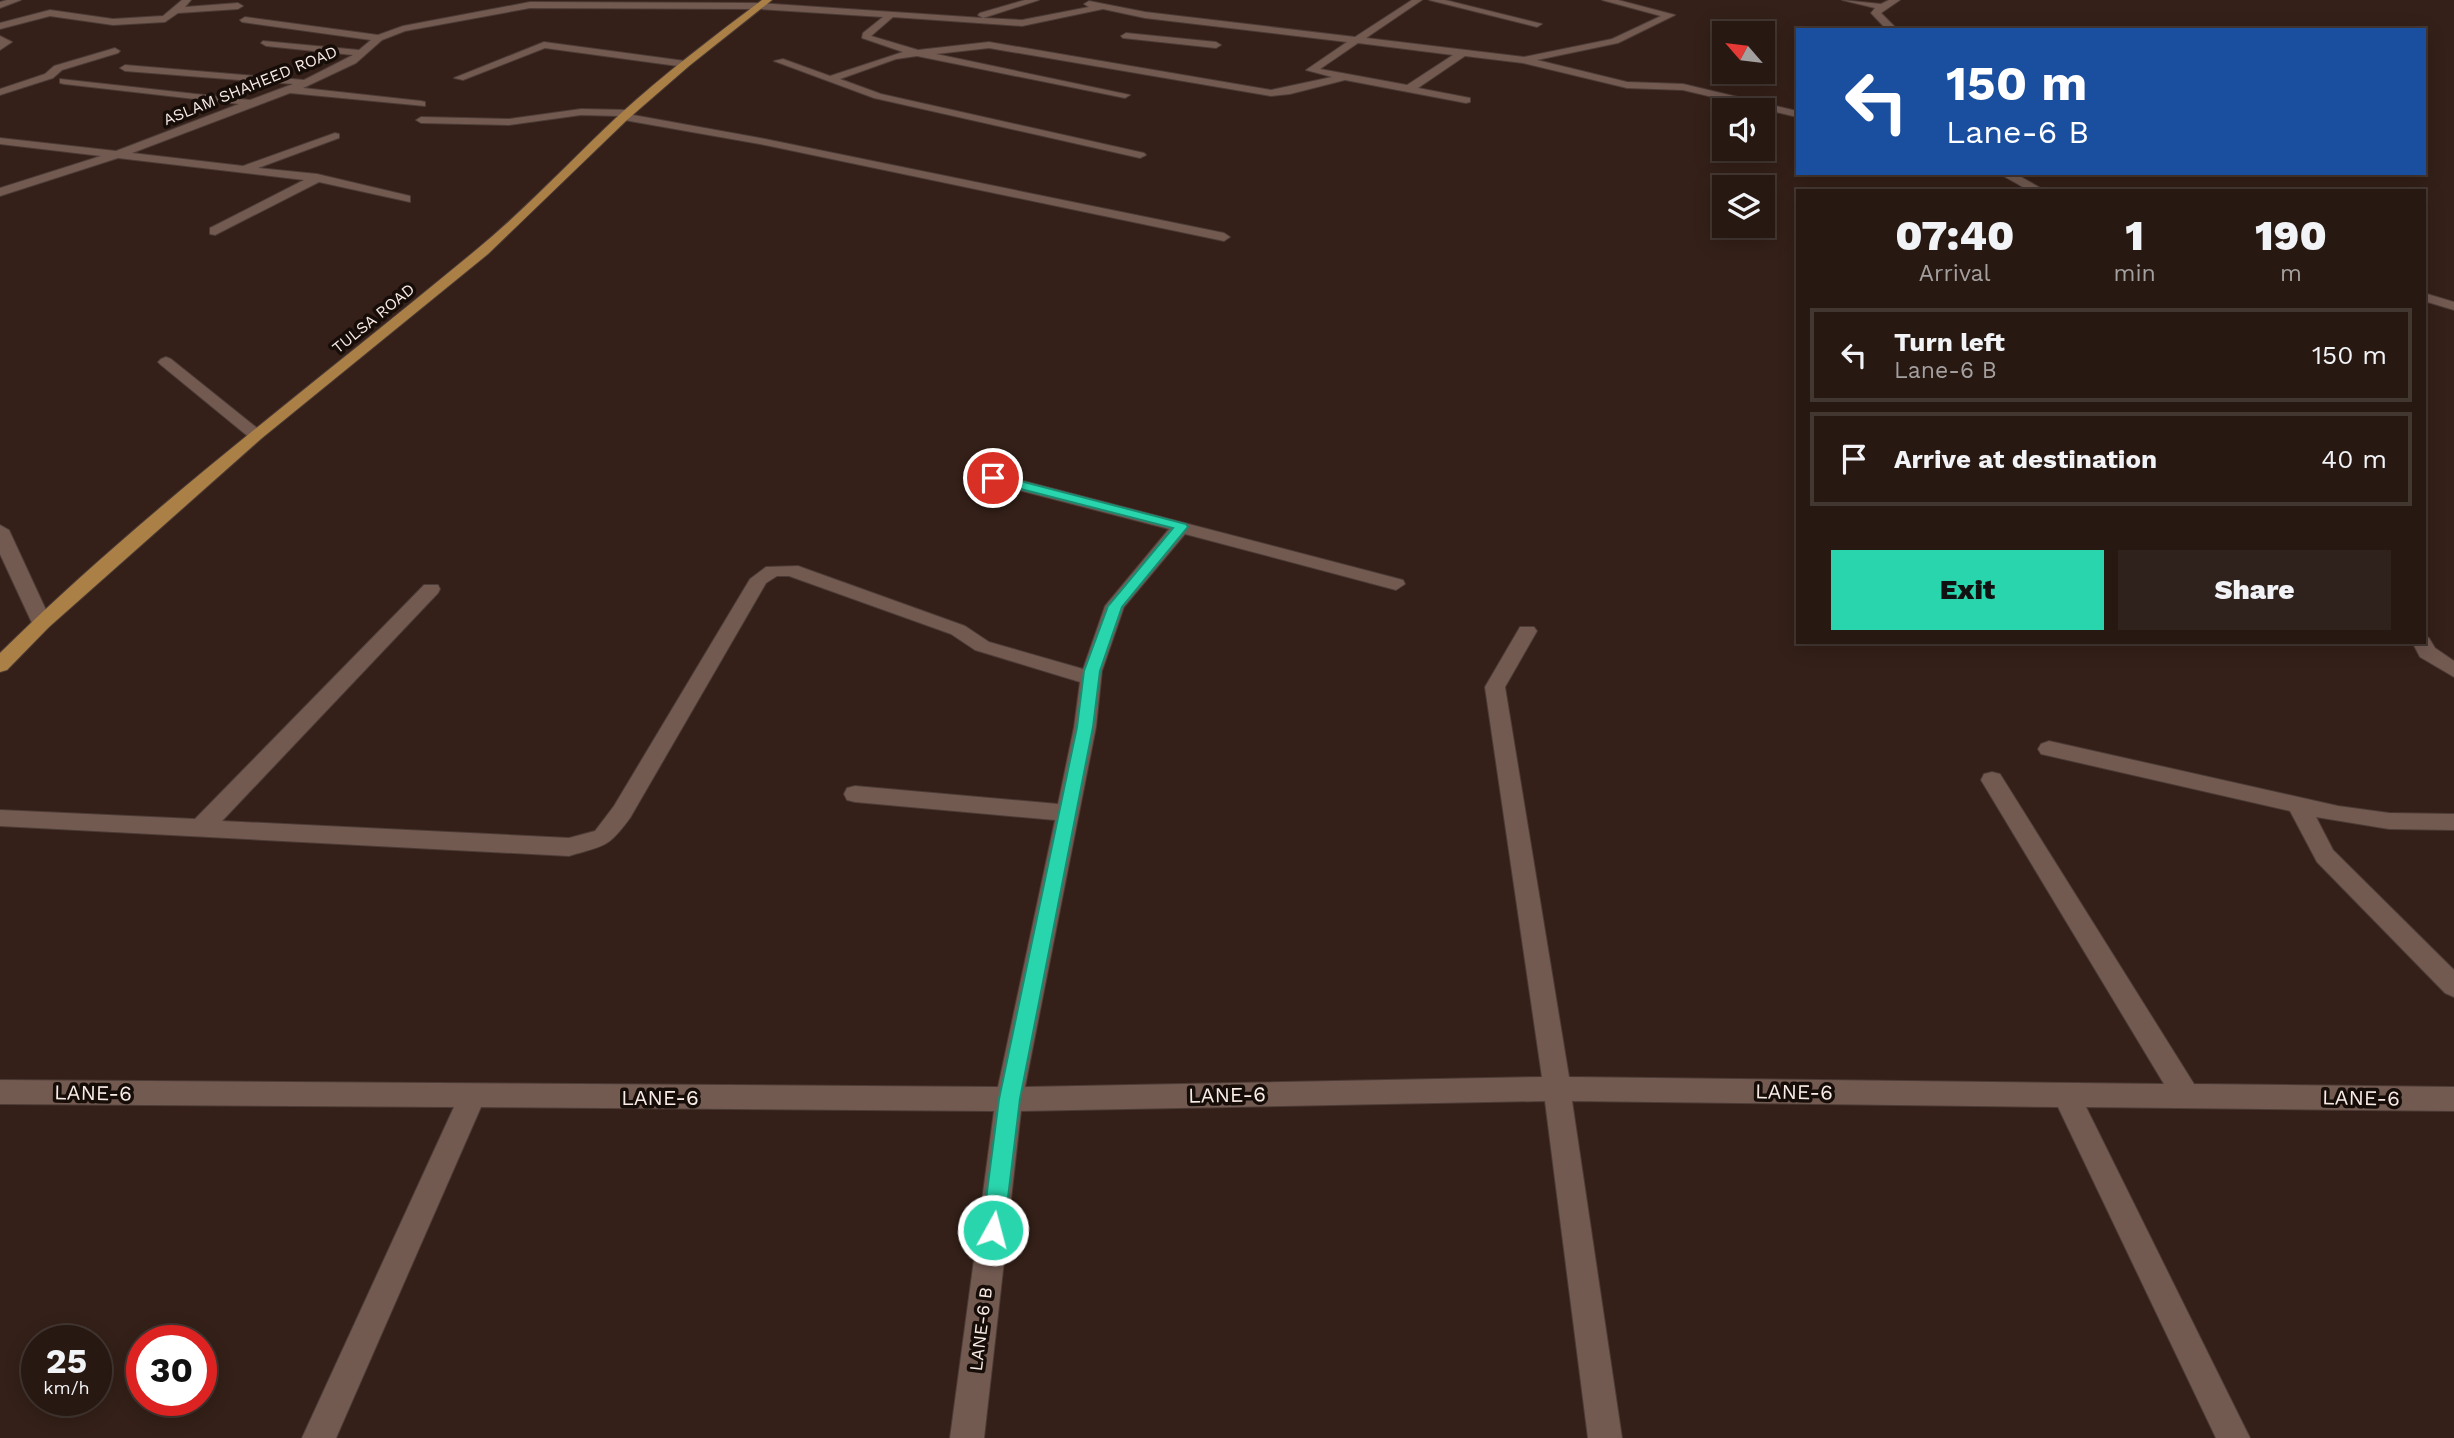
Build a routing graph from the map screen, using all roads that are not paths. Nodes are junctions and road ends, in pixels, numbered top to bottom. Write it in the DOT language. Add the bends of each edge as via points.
graph roads {
  1 [pos="17,0"];
  2 [pos="187,0"];
  3 [pos="517,0"];
  4 [pos="1035,0"];
  5 [pos="1077,0"];
  6 [pos="1418,0"];
  7 [pos="1433,0"];
  8 [pos="1495,0"];
  9 [pos="1606,0"];
  10 [pos="1846,0"];
  11 [pos="1896,0"];
  12 [pos="764,3"];
  13 [pos="0,5"];
  14 [pos="238,6"];
  15 [pos="1469,6"];
  16 [pos="1880,6"];
  17 [pos="1102,7"];
  18 [pos="500,9"];
  19 [pos="891,9"];
  20 [pos="176,10"];
  21 [pos="245,20"];
  22 [pos="969,20"];
  23 [pos="1196,21"];
  24 [pos="1537,24"];
  25 [pos="0,26"];
  26 [pos="1891,28"];
  27 [pos="1126,36"];
  28 [pos="379,38"];
  29 [pos="0,39"];
  30 [pos="1154,39"];
  31 [pos="1357,39"];
  32 [pos="266,43"];
  33 [pos="1216,45"];
  34 [pos="0,47"];
  35 [pos="115,51"];
  36 [pos="361,53"];
  37 [pos="920,54"];
  38 [pos="1461,54"];
  39 [pos="779,61"];
  40 [pos="1523,61"];
  41 [pos="685,64"];
  42 [pos="125,68"];
  43 [pos="1344,77"];
  44 [pos="459,78"];
  45 [pos="831,79"];
  46 [pos="64,81"];
  47 [pos="306,83"];
  48 [pos="1409,89"];
  49 [pos="287,90"];
  50 [pos="0,92"];
  51 [pos="1125,95"];
  52 [pos="1466,100"];
  53 [pos="252,103"];
  54 [pos="421,104"];
  55 [pos="1796,114"];
  56 [pos="626,115"];
  57 [pos="421,120"];
  58 [pos="335,136"];
  59 [pos="0,141"];
  60 [pos="1140,155"];
  61 [pos="113,156"];
  62 [pos="242,169"];
  63 [pos="2008,175"];
  64 [pos="317,178"];
  65 [pos="2035,189"];
  66 [pos="0,192"];
  67 [pos="406,199"];
  68 [pos="215,232"];
  69 [pos="1224,237"];
  70 [pos="2426,298"];
  71 [pos="2454,306"];
  72 [pos="166,362"];
  73 [pos="256,435"];
  74 [pos="993,478"];
  75 [pos="1181,527"];
  76 [pos="0,530"];
  77 [pos="1396,583"];
  78 [pos="431,589"];
  79 [pos="43,623"];
  80 [pos="1527,631"];
  81 [pos="2423,644"];
  82 [pos="0,665"];
  83 [pos="2454,670"];
  84 [pos="1091,678"];
  85 [pos="2049,749"];
  86 [pos="1992,780"];
  87 [pos="855,794"];
  88 [pos="2298,805"];
  89 [pos="1068,813"];
  90 [pos="0,818"];
  91 [pos="2454,821"];
  92 [pos="202,827"];
  93 [pos="2454,986"];
  94 [pos="1557,1089"];
  95 [pos="0,1092"];
  96 [pos="2186,1095"];
  97 [pos="2067,1096"];
  98 [pos="472,1097"];
  99 [pos="1009,1099"];
  100 [pos="2454,1099"];
  101 [pos="318,1438"];
  102 [pos="967,1438"];
  103 [pos="1605,1438"];
  104 [pos="2233,1438"];
  1 -- 13 [label="street"];
  2 -- 20 [label="street"];
  3 -- 18 [label="street"];
  4 -- 22 [label="street"];
  5 -- 17 [label="street"];
  6 -- 31 [label="street"];
  7 -- 15 [label="street"];
  8 -- 15 [label="street"];
  9 -- 40 [label="street" via="1659,8 1670,15 1615,41"];
  10 -- 16 [label="street"];
  11 -- 16 [label="street"];
  12 -- 18 [label="street, ASLAM SHAHEED ROAD"];
  12 -- 19 [label="street, ASLAM SHAHEED ROAD" via="868,13"];
  12 -- 41 [label="main road, TULSA ROAD"];
  14 -- 20 [label="street"];
  15 -- 24 [label="street"];
  16 -- 26 [label="street" via="1876,13"];
  17 -- 22 [label="street, ASLAM SHAHEED ROAD" via="1022,23"];
  17 -- 23 [label="street"];
  18 -- 28 [label="street, ASLAM SHAHEED ROAD"];
  19 -- 22 [label="street, ASLAM SHAHEED ROAD"];
  19 -- 37 [label="street" via="867,38"];
  20 -- 25 [label="street" via="165,19 113,22 50,13"];
  21 -- 28 [label="street"];
  23 -- 30 [label="street"];
  23 -- 31 [label="street"];
  27 -- 30 [label="street"];
  28 -- 36 [label="street, ASLAM SHAHEED ROAD"];
  29 -- 34 [label="street" via="7,42"];
  30 -- 33 [label="street"];
  31 -- 38 [label="street"];
  31 -- 43 [label="street" via="1311,70"];
  32 -- 36 [label="street"];
  35 -- 50 [label="street"];
  36 -- 47 [label="street, ASLAM SHAHEED ROAD"];
  37 -- 43 [label="street" via="996,45 1271,93"];
  37 -- 45 [label="street" via="894,56"];
  37 -- 51 [label="street"];
  38 -- 40 [label="street"];
  38 -- 48 [label="street"];
  39 -- 45 [label="street"];
  40 -- 55 [label="street" via="1627,85 1683,87"];
  41 -- 44 [label="street" via="544,45"];
  41 -- 56 [label="main road, TULSA ROAD"];
  42 -- 47 [label="street"];
  43 -- 48 [label="street"];
  45 -- 60 [label="street" via="878,96"];
  46 -- 53 [label="street"];
  47 -- 49 [label="street, ASLAM SHAHEED ROAD"];
  48 -- 52 [label="street"];
  49 -- 53 [label="street, ASLAM SHAHEED ROAD"];
  49 -- 54 [label="street"];
  53 -- 61 [label="street, ASLAM SHAHEED ROAD"];
  56 -- 57 [label="street" via="581,112 509,122"];
  56 -- 69 [label="street"];
  56 -- 73 [label="main road, TULSA ROAD" via="483,251"];
  58 -- 62 [label="street"];
  59 -- 61 [label="street"];
  61 -- 62 [label="street"];
  61 -- 66 [label="street, ASLAM SHAHEED ROAD"];
  62 -- 64 [label="street"];
  63 -- 65 [label="street"];
  64 -- 67 [label="street"];
  64 -- 68 [label="street"];
  70 -- 71 [label="street"];
  72 -- 73 [label="street"];
  73 -- 79 [label="main road, TULSA ROAD"];
  74 -- 75 [label="street"];
  75 -- 77 [label="street"];
  75 -- 84 [label="street, LANE-6 B" via="1115,606"];
  76 -- 79 [label="street"];
  78 -- 92 [label="street"];
  79 -- 82 [label="main road, TULSA ROAD"];
  80 -- 94 [label="street" via="1495,687"];
  81 -- 83 [label="street" via="2427,652"];
  84 -- 89 [label="street, LANE-6 B"];
  84 -- 92 [label="street" via="982,646 958,630 792,570 774,571 759,579 603,837 569,847"];
  85 -- 88 [label="street"];
  86 -- 96 [label="street"];
  87 -- 89 [label="street"];
  88 -- 91 [label="street" via="2389,821"];
  88 -- 93 [label="street" via="2325,856"];
  89 -- 99 [label="street, LANE-6 B"];
  90 -- 92 [label="street"];
  94 -- 97 [label="street, LANE-6"];
  94 -- 99 [label="street, LANE-6"];
  94 -- 103 [label="street"];
  95 -- 98 [label="street, LANE-6"];
  96 -- 97 [label="street, LANE-6"];
  96 -- 100 [label="street, LANE-6"];
  97 -- 104 [label="street"];
  98 -- 99 [label="street, LANE-6"];
  98 -- 101 [label="street"];
  99 -- 102 [label="street, LANE-6 B"];
}
